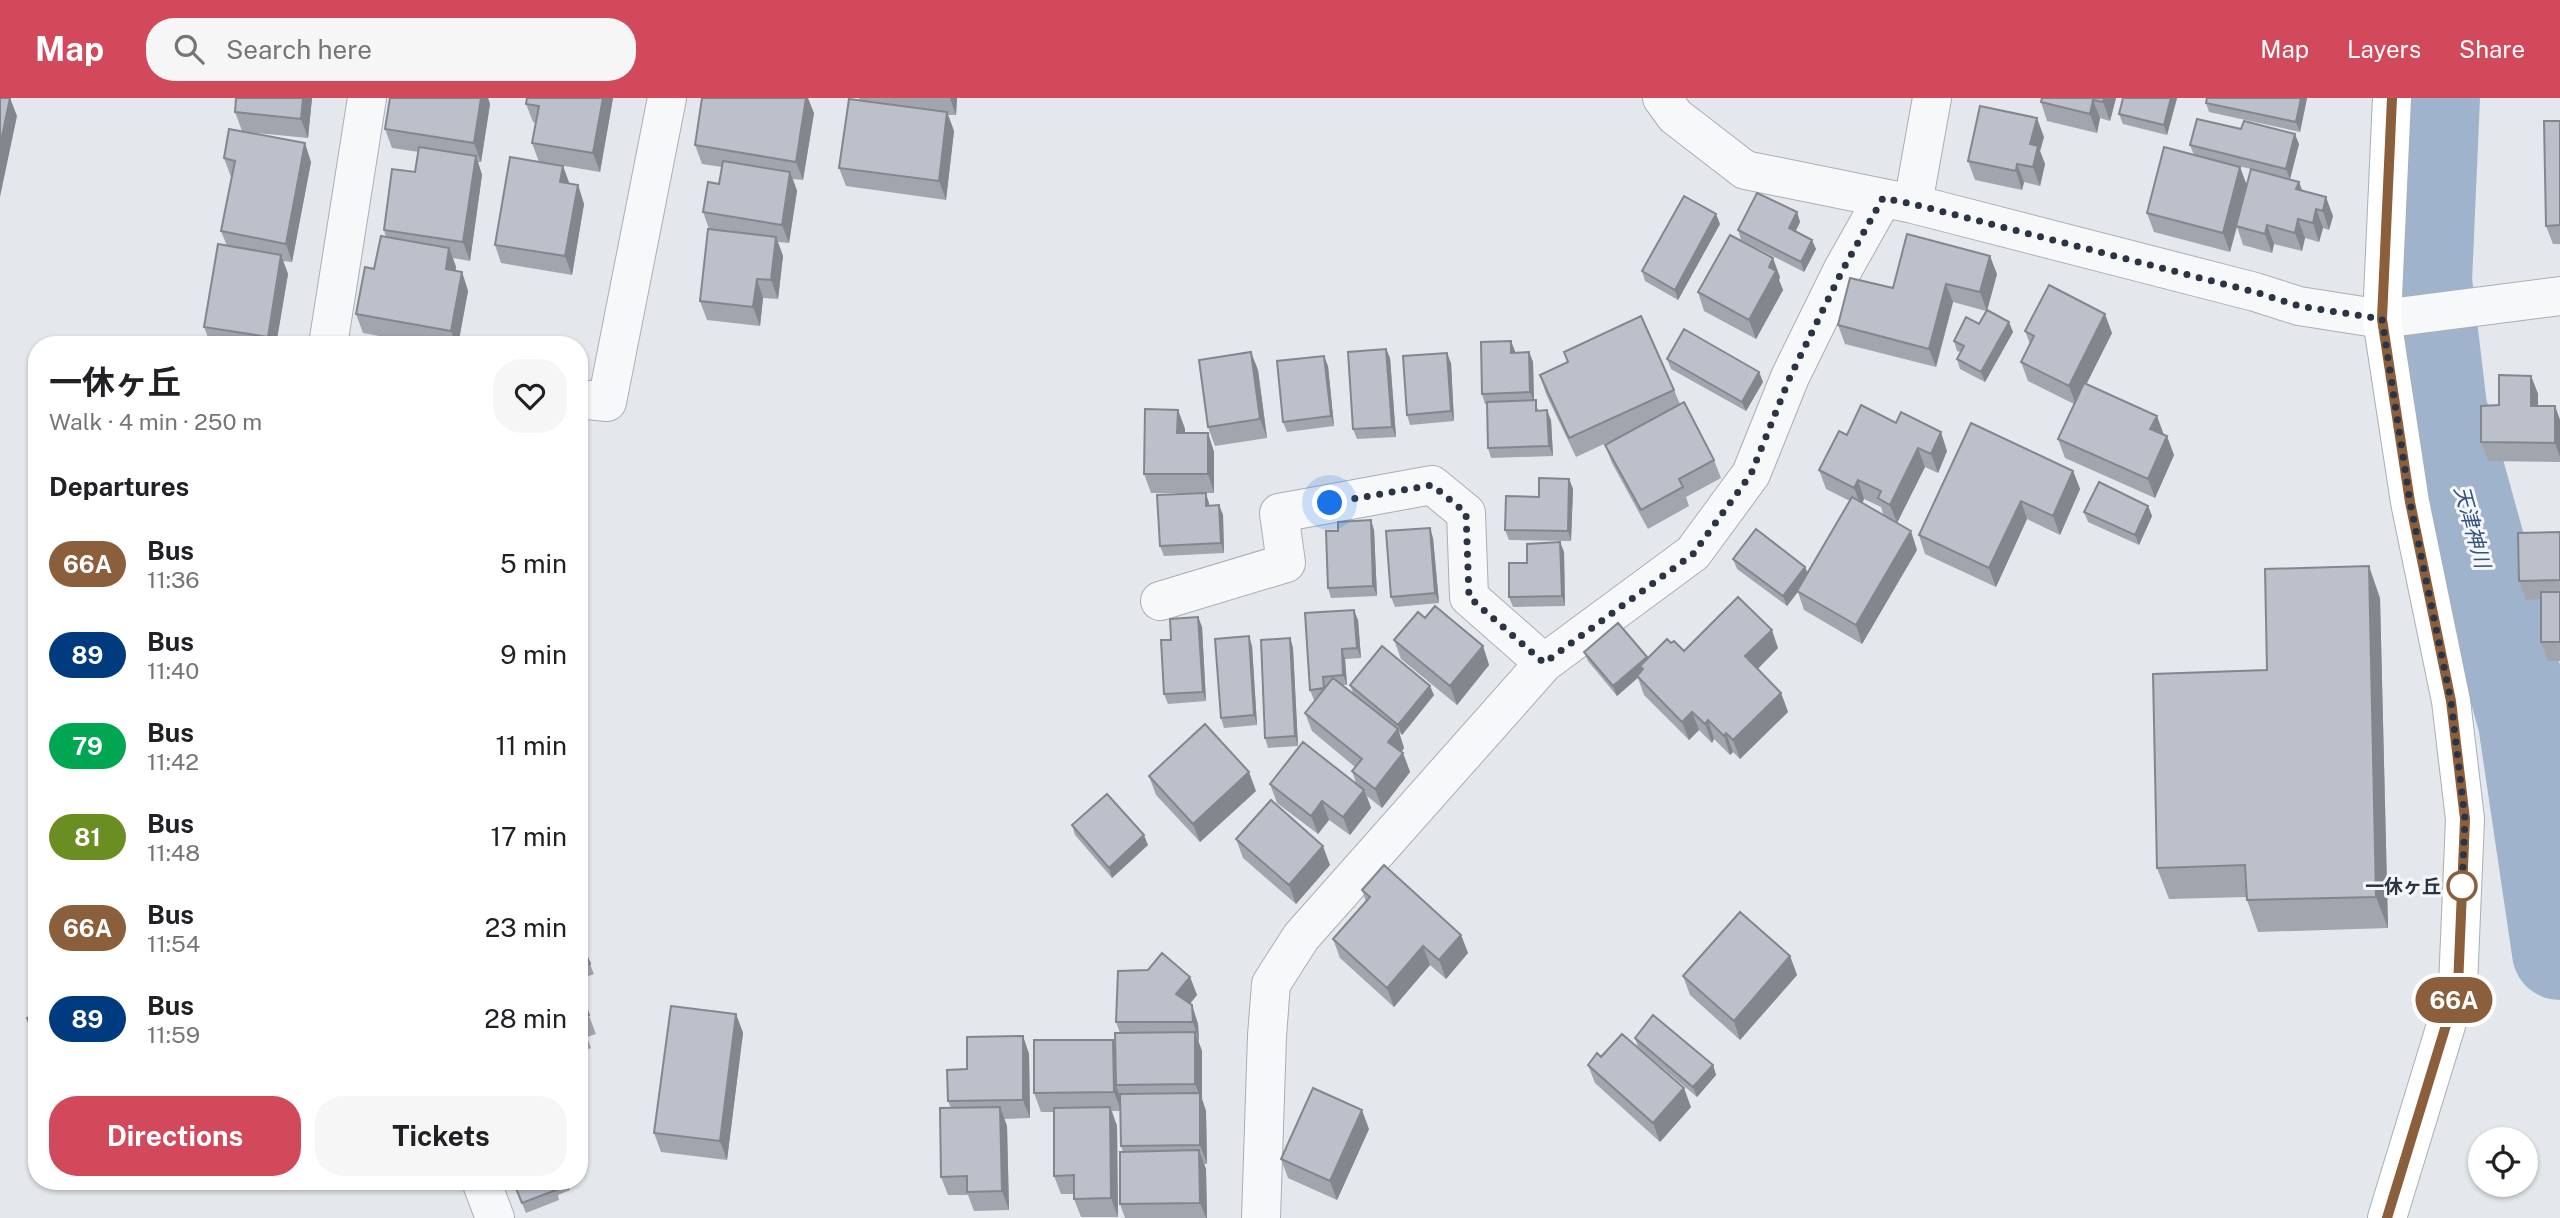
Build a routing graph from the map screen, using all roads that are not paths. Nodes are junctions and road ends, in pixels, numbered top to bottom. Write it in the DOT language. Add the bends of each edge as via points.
graph roads {
  1 [pos="368,98"];
  2 [pos="667,98"];
  3 [pos="1662,98"];
  4 [pos="1932,98"];
  5 [pos="2392,98"];
  6 [pos="1898,201"];
  7 [pos="2560,296"];
  8 [pos="2382,319"];
  9 [pos="329,336"];
  10 [pos="588,400"];
  11 [pos="1160,601"];
  12 [pos="1544,663"];
  13 [pos="484,1190"];
  14 [pos="495,1218"];
  15 [pos="1261,1218"];
  16 [pos="2387,1218"];
  1 -- 9 [label="street"];
  2 -- 10 [label="street" via="607,402"];
  3 -- 6 [label="street" via="1675,116 1745,170"];
  4 -- 6 [label="street"];
  5 -- 8 [label="street"];
  6 -- 8 [label="street" via="2299,306"];
  6 -- 12 [label="street" via="1842,271 1796,365 1751,474 1693,554"];
  7 -- 8 [label="street"];
  8 -- 16 [label="street" via="2410,502 2451,701 2465,819 2458,986"];
  11 -- 12 [label="street" via="1286,563 1279,513 1432,485 1466,513 1469,597"];
  12 -- 15 [label="street" via="1301,937 1271,984"];
  13 -- 14 [label="street"];
}
